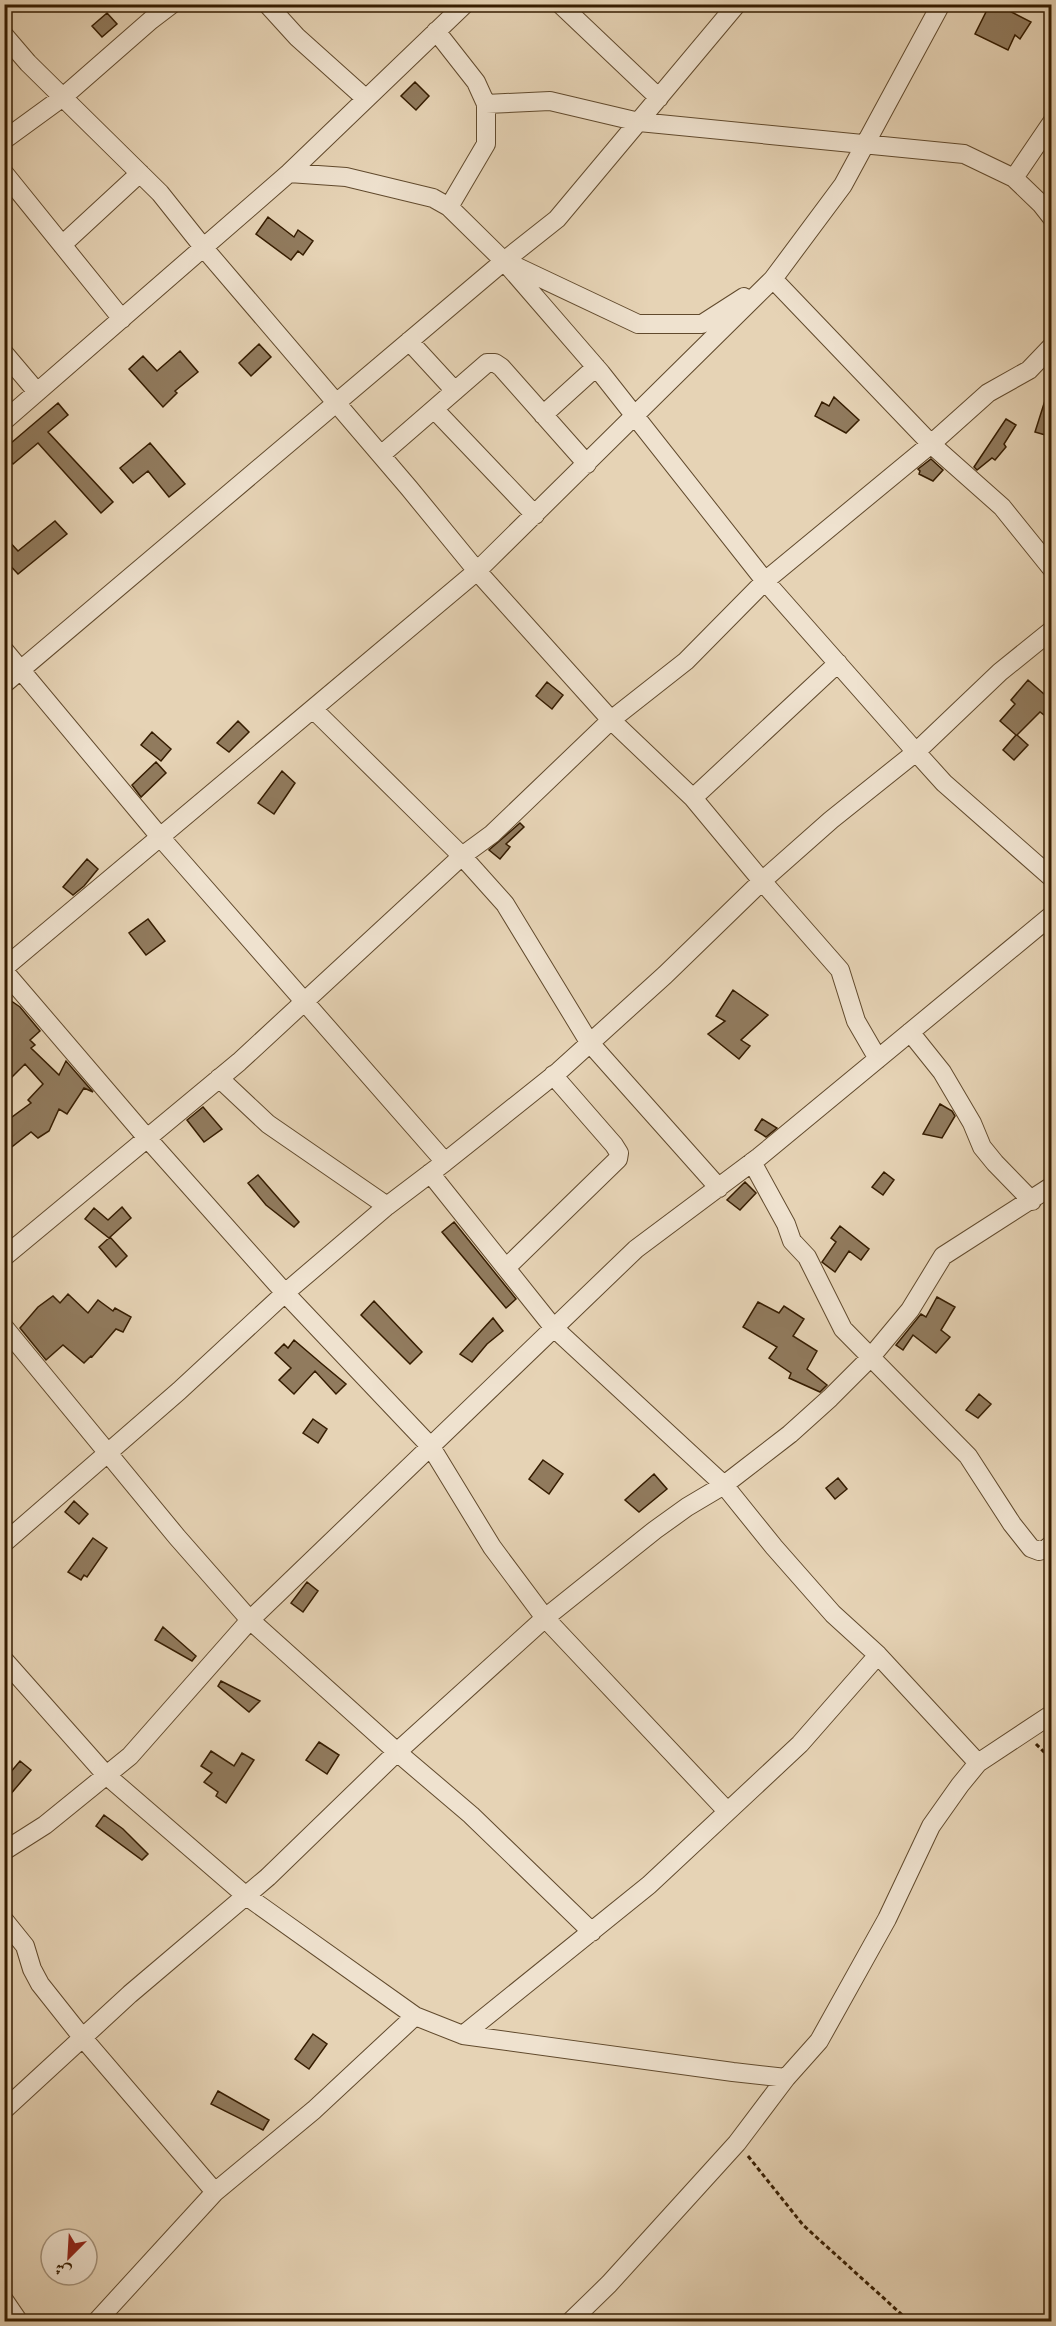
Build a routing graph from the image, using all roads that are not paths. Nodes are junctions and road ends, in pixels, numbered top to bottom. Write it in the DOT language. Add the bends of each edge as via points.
graph roads {
  1 [pos="172,4"];
  2 [pos="267,4"];
  3 [pos="465,4"];
  4 [pos="560,4"];
  5 [pos="942,4"];
  6 [pos="729,7"];
  7 [pos="436,31"];
  8 [pos="4,35"];
  9 [pos="63,97"];
  10 [pos="365,98"];
  11 [pos="659,98"];
  12 [pos="486,104"];
  13 [pos="639,122"];
  14 [pos="1052,122"];
  15 [pos="4,140"];
  16 [pos="864,144"];
  17 [pos="289,172"];
  18 [pos="4,173"];
  19 [pos="140,173"];
  20 [pos="1014,178"];
  21 [pos="449,207"];
  22 [pos="1052,218"];
  23 [pos="62,244"];
  24 [pos="203,247"];
  25 [pos="504,261"];
  26 [pos="774,279"];
  27 [pos="122,319"];
  28 [pos="410,341"];
  29 [pos="1052,346"];
  30 [pos="4,353"];
  31 [pos="596,367"];
  32 [pos="455,391"];
  33 [pos="37,392"];
  34 [pos="336,402"];
  35 [pos="434,409"];
  36 [pos="543,415"];
  37 [pos="636,416"];
  38 [pos="4,421"];
  39 [pos="931,444"];
  40 [pos="381,455"];
  41 [pos="587,464"];
  42 [pos="535,515"];
  43 [pos="1052,569"];
  44 [pos="477,571"];
  45 [pos="765,581"];
  46 [pos="1052,630"];
  47 [pos="4,650"];
  48 [pos="838,663"];
  49 [pos="21,669"];
  50 [pos="4,684"];
  51 [pos="314,710"];
  52 [pos="611,720"];
  53 [pos="916,752"];
  54 [pos="693,798"];
  55 [pos="161,838"];
  56 [pos="462,856"];
  57 [pos="1052,878"];
  58 [pos="762,881"];
  59 [pos="1052,915"];
  60 [pos="4,969"];
  61 [pos="304,1003"];
  62 [pos="910,1032"];
  63 [pos="589,1042"];
  64 [pos="878,1059"];
  65 [pos="553,1075"];
  66 [pos="219,1078"];
  67 [pos="147,1138"];
  68 [pos="445,1162"];
  69 [pos="752,1162"];
  70 [pos="430,1173"];
  71 [pos="719,1188"];
  72 [pos="1044,1198"];
  73 [pos="387,1206"];
  74 [pos="4,1257"];
  75 [pos="506,1268"];
  76 [pos="285,1293"];
  77 [pos="4,1327"];
  78 [pos="553,1327"];
  79 [pos="870,1358"];
  80 [pos="431,1447"];
  81 [pos="108,1452"];
  82 [pos="724,1485"];
  83 [pos="4,1543"];
  84 [pos="1052,1544"];
  85 [pos="544,1617"];
  86 [pos="250,1620"];
  87 [pos="878,1655"];
  88 [pos="4,1660"];
  89 [pos="1052,1714"];
  90 [pos="397,1752"];
  91 [pos="978,1762"];
  92 [pos="106,1775"];
  93 [pos="727,1811"];
  94 [pos="4,1851"];
  95 [pos="245,1894"];
  96 [pos="4,1920"];
  97 [pos="592,1932"];
  98 [pos="415,2016"];
  99 [pos="463,2036"];
  100 [pos="82,2037"];
  101 [pos="786,2078"];
  102 [pos="4,2110"];
  103 [pos="215,2192"];
  104 [pos="4,2300"];
  105 [pos="19,2322"];
  106 [pos="96,2322"];
  107 [pos="570,2322"];
  1 -- 9 [label="street"];
  2 -- 10 [label="street" via="297,37"];
  3 -- 7 [label="street"];
  4 -- 11 [label="street"];
  5 -- 16 [label="street"];
  6 -- 11 [label="street"];
  7 -- 10 [label="street"];
  7 -- 12 [label="street" via="476,82"];
  8 -- 9 [label="street"];
  9 -- 15 [label="street"];
  9 -- 19 [label="street"];
  10 -- 17 [label="street"];
  11 -- 13 [label="street"];
  12 -- 13 [label="street" via="550,101"];
  12 -- 21 [label="street" via="486,144"];
  13 -- 16 [label="street"];
  13 -- 25 [label="street" via="557,219"];
  14 -- 20 [label="street"];
  16 -- 20 [label="street" via="964,154"];
  16 -- 26 [label="street" via="843,185"];
  17 -- 21 [label="street" via="346,177 433,198"];
  17 -- 24 [label="street"];
  18 -- 23 [label="street"];
  19 -- 23 [label="street"];
  19 -- 24 [label="street"];
  20 -- 22 [label="street"];
  21 -- 25 [label="street"];
  23 -- 27 [label="street"];
  24 -- 27 [label="street"];
  24 -- 34 [label="street"];
  25 -- 26 [label="street" via="638,324 702,324"];
  25 -- 28 [label="street"];
  25 -- 31 [label="street"];
  26 -- 37 [label="street"];
  26 -- 39 [label="street"];
  27 -- 33 [label="street"];
  28 -- 32 [label="street"];
  28 -- 34 [label="street"];
  29 -- 39 [label="street" via="1029,370 988,393"];
  30 -- 33 [label="street"];
  31 -- 36 [label="street"];
  31 -- 37 [label="street"];
  32 -- 35 [label="street"];
  32 -- 36 [label="street" via="487,363 495,363"];
  33 -- 38 [label="street"];
  34 -- 40 [label="street"];
  34 -- 49 [label="street"];
  35 -- 40 [label="street"];
  35 -- 42 [label="street"];
  36 -- 41 [label="street"];
  37 -- 41 [label="street"];
  37 -- 45 [label="street"];
  39 -- 43 [label="street" via="1002,507"];
  39 -- 45 [label="street"];
  40 -- 44 [label="street"];
  41 -- 42 [label="street"];
  42 -- 44 [label="street"];
  44 -- 51 [label="street"];
  44 -- 52 [label="street"];
  45 -- 48 [label="street"];
  45 -- 52 [label="street" via="686,661"];
  46 -- 53 [label="street" via="1000,672"];
  47 -- 49 [label="street"];
  48 -- 53 [label="street"];
  48 -- 54 [label="street"];
  49 -- 50 [label="street"];
  49 -- 55 [label="street"];
  51 -- 55 [label="street"];
  51 -- 56 [label="street"];
  52 -- 54 [label="street"];
  52 -- 56 [label="street" via="492,834"];
  53 -- 57 [label="street" via="944,783"];
  53 -- 58 [label="street"];
  54 -- 58 [label="street"];
  55 -- 60 [label="street"];
  55 -- 61 [label="street"];
  56 -- 61 [label="street"];
  56 -- 63 [label="street" via="513,914"];
  58 -- 63 [label="street"];
  58 -- 64 [label="street" via="840,970 856,1021"];
  59 -- 62 [label="street"];
  60 -- 67 [label="street"];
  61 -- 66 [label="street"];
  61 -- 68 [label="street"];
  62 -- 64 [label="street"];
  62 -- 72 [label="street" via="942,1072 982,1147 995,1163"];
  63 -- 65 [label="street"];
  63 -- 71 [label="street"];
  64 -- 69 [label="street"];
  65 -- 68 [label="street"];
  65 -- 75 [label="street" via="614,1145 618,1159"];
  66 -- 67 [label="street"];
  66 -- 73 [label="street" via="268,1124"];
  67 -- 74 [label="street"];
  67 -- 76 [label="street"];
  68 -- 70 [label="street"];
  69 -- 71 [label="street"];
  69 -- 79 [label="street" via="843,1329"];
  70 -- 73 [label="street"];
  70 -- 75 [label="street"];
  71 -- 78 [label="street" via="636,1249"];
  72 -- 79 [label="street" via="943,1256 918,1300"];
  73 -- 76 [label="street"];
  75 -- 78 [label="street"];
  76 -- 80 [label="street"];
  76 -- 81 [label="street"];
  77 -- 81 [label="street"];
  78 -- 80 [label="street"];
  78 -- 82 [label="street"];
  79 -- 82 [label="street" via="790,1434"];
  79 -- 84 [label="street" via="968,1456 1031,1548 1039,1551"];
  80 -- 85 [label="street" via="492,1547"];
  80 -- 86 [label="street"];
  81 -- 83 [label="street"];
  81 -- 86 [label="street"];
  82 -- 85 [label="street" via="663,1524"];
  82 -- 87 [label="street" via="834,1614"];
  85 -- 90 [label="street"];
  85 -- 93 [label="street"];
  86 -- 90 [label="street"];
  86 -- 92 [label="street" via="130,1755"];
  87 -- 91 [label="street"];
  87 -- 93 [label="street" via="800,1744"];
  88 -- 92 [label="street"];
  89 -- 91 [label="street"];
  90 -- 95 [label="street" via="268,1877"];
  90 -- 97 [label="street" via="471,1815"];
  91 -- 101 [label="street" via="932,1826 887,1919 819,2041"];
  92 -- 94 [label="street" via="45,1825"];
  92 -- 95 [label="street"];
  93 -- 97 [label="street" via="649,1885"];
  95 -- 98 [label="street"];
  95 -- 100 [label="street"];
  96 -- 100 [label="street" via="26,1946 40,1984"];
  97 -- 99 [label="street"];
  98 -- 99 [label="street"];
  98 -- 103 [label="street" via="314,2110"];
  99 -- 101 [label="street"];
  100 -- 102 [label="street"];
  100 -- 103 [label="street"];
  101 -- 107 [label="street" via="737,2143"];
  103 -- 106 [label="street"];
  104 -- 105 [label="street"];
}
